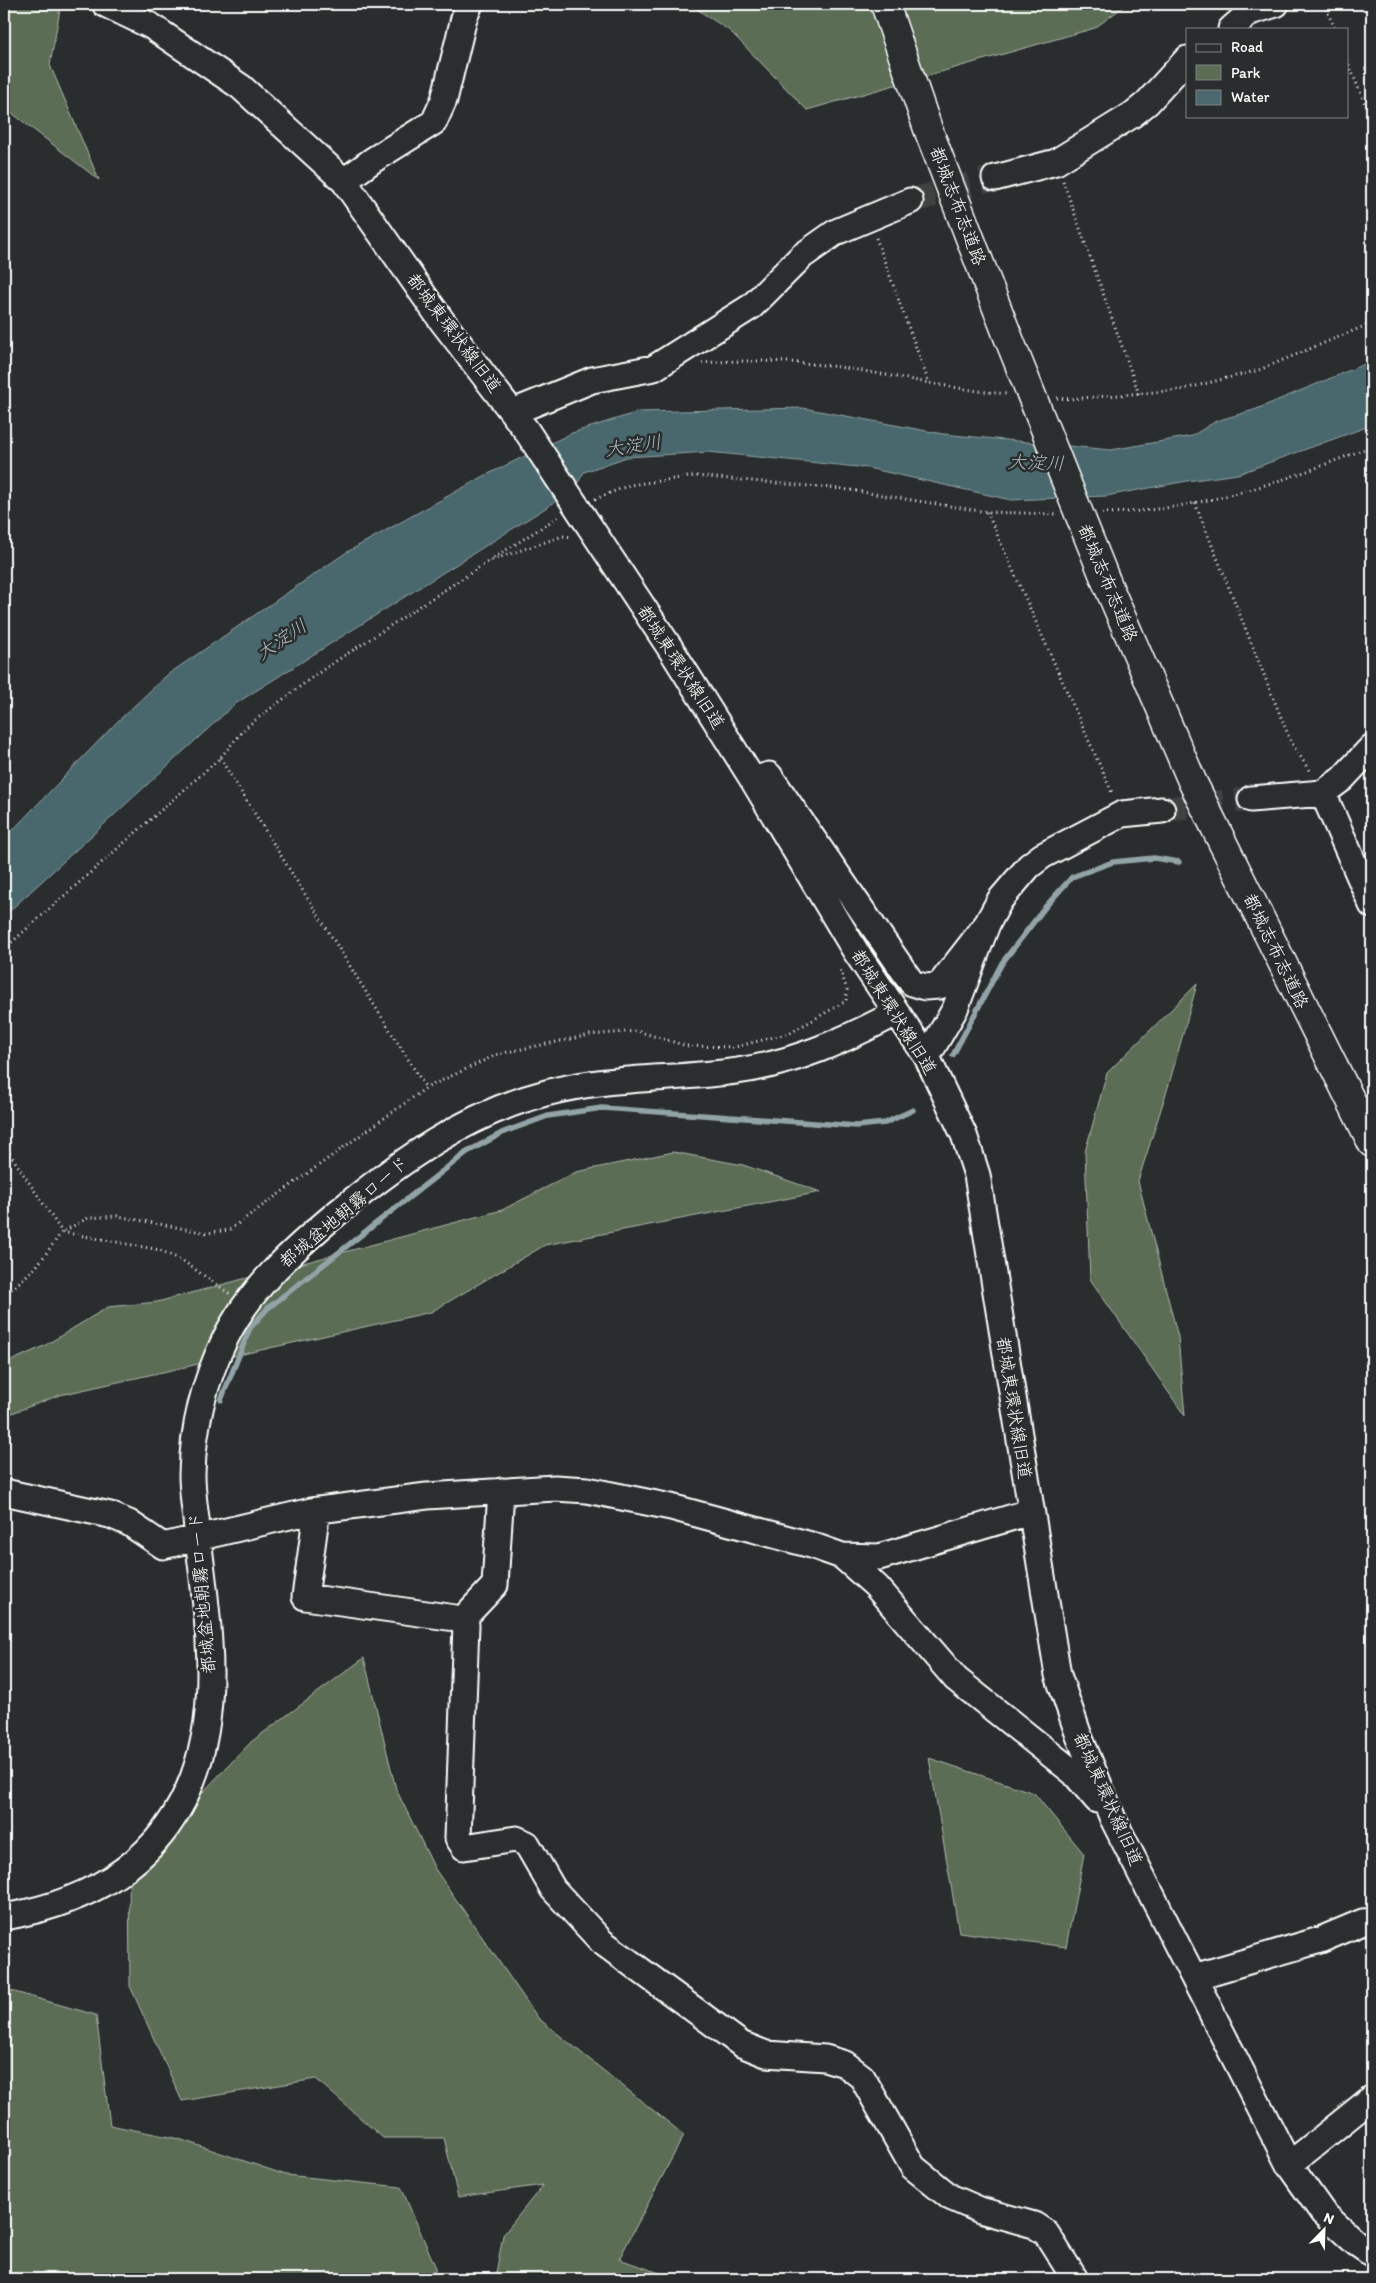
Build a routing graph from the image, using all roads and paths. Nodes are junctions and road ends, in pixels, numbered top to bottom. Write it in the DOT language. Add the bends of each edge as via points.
graph roads {
  1 [pos="105,4"];
  2 [pos="470,4"];
  3 [pos="885,4"];
  4 [pos="1276,4"];
  5 [pos="1324,4"];
  6 [pos="1232,28"];
  7 [pos="1334,28"];
  8 [pos="1186,60"];
  9 [pos="1348,62"];
  10 [pos="1372,121"];
  11 [pos="1056,162"];
  12 [pos="995,178"];
  13 [pos="344,181"];
  14 [pos="910,201"];
  15 [pos="869,219"];
  16 [pos="929,383"];
  17 [pos="1140,394"];
  18 [pos="520,421"];
  19 [pos="1372,446"];
  20 [pos="576,504"];
  21 [pos="574,538"];
  22 [pos="489,561"];
  23 [pos="1372,747"];
  24 [pos="220,758"];
  25 [pos="753,780"];
  26 [pos="1323,793"];
  27 [pos="1251,799"];
  28 [pos="1162,810"];
  29 [pos="1122,814"];
  30 [pos="1372,905"];
  31 [pos="987,924"];
  32 [pos="4,950"];
  33 [pos="840,968"];
  34 [pos="896,1013"];
  35 [pos="927,1057"];
  36 [pos="426,1088"];
  37 [pos="1372,1143"];
  38 [pos="4,1145"];
  39 [pos="62,1232"];
  40 [pos="4,1296"];
  41 [pos="246,1305"];
  42 [pos="501,1491"];
  43 [pos="4,1492"];
  44 [pos="318,1510"];
  45 [pos="1030,1512"];
  46 [pos="198,1539"];
  47 [pos="842,1556"];
  48 [pos="461,1621"];
  49 [pos="1113,1819"];
  50 [pos="4,1917"];
  51 [pos="1372,1921"];
  52 [pos="1194,1977"];
  53 [pos="1372,2098"];
  54 [pos="1289,2165"];
  55 [pos="1372,2254"];
  56 [pos="1075,2279"];
  1 -- 13 [label="street, 都城東環状線旧道" via="150,26 241,87"];
  2 -- 13 [label="street" via="444,100 434,122"];
  3 -- 37 [label="highway, 都城志布志道路, bridge" via="928,129 1106,581 1192,781"];
  4 -- 6 [label="street" via="1250,12"];
  5 -- 7 [label="path"];
  8 -- 11 [label="street" via="1132,116"];
  9 -- 10 [label="path"];
  11 -- 12 [label="street"];
  11 -- 17 [label="path"];
  13 -- 18 [label="street, 都城東環状線旧道" via="442,321"];
  14 -- 15 [label="street"];
  15 -- 16 [label="path"];
  15 -- 18 [label="street" via="836,232 802,256 752,306 654,368 592,380"];
  18 -- 20 [label="street, 都城東環状線旧道"];
  19 -- 26 [label="path" via="1282,479 1195,503 1291,742"];
  20 -- 22 [label="path"];
  20 -- 25 [label="street, 都城東環状線旧道"];
  20 -- 29 [label="path" via="630,485 695,476 843,489 987,512"];
  21 -- 22 [label="path" via="563,536"];
  22 -- 24 [label="path" via="321,671 246,728"];
  23 -- 26 [label="street" via="1342,780"];
  24 -- 32 [label="path"];
  24 -- 36 [label="path"];
  25 -- 31 [label="street" via="769,774 912,983 925,988 939,986"];
  25 -- 34 [label="street, 都城東環状線旧道" via="821,896"];
  26 -- 27 [label="street"];
  26 -- 30 [label="street"];
  28 -- 29 [label="street"];
  29 -- 31 [label="street" via="1029,866 1000,900"];
  31 -- 35 [label="street" via="955,1009"];
  33 -- 36 [label="path" via="846,1001 790,1033 735,1047 687,1046 637,1031 590,1035 498,1054"];
  34 -- 35 [label="street, 都城東環状線旧道"];
  34 -- 41 [label="street, 都城盆地朝霧ロード" via="845,1040 793,1060 739,1071 595,1084 546,1093 480,1117 416,1151 363,1192 308,1237 265,1280"];
  35 -- 45 [label="street, 都城東環状線旧道" via="964,1135 977,1176"];
  36 -- 39 [label="path" via="229,1230 207,1233 117,1216 88,1218"];
  38 -- 39 [label="path"];
  39 -- 40 [label="path" via="36,1267"];
  39 -- 41 [label="path" via="160,1250 183,1261"];
  41 -- 46 [label="street, 都城盆地朝霧ロード" via="226,1336 196,1419 192,1477"];
  42 -- 44 [label="street" via="427,1496"];
  42 -- 47 [label="street" via="587,1490 671,1507"];
  42 -- 48 [label="street" via="495,1585"];
  43 -- 46 [label="street" via="110,1515 129,1523 163,1546"];
  44 -- 46 [label="street"];
  44 -- 48 [label="street" via="306,1597"];
  45 -- 47 [label="street" via="879,1557"];
  45 -- 49 [label="street, 都城東環状線旧道" via="1058,1675 1078,1736"];
  46 -- 50 [label="street, 都城盆地朝霧ロード" via="209,1642 211,1697 198,1768 176,1814 148,1849 104,1884 56,1905"];
  47 -- 49 [label="street" via="876,1586 956,1679 1074,1773"];
  48 -- 56 [label="street" via="466,1626 458,1838 464,1847 516,1839 527,1844 553,1889 602,1942 741,2044 766,2054 825,2058 845,2064 862,2077 913,2167 950,2197 980,2210 1034,2225 1046,2233"];
  49 -- 52 [label="street, 都城東環状線旧道"];
  51 -- 52 [label="street" via="1320,1940"];
  52 -- 54 [label="street, 都城東環状線旧道"];
  53 -- 54 [label="street"];
  54 -- 55 [label="street, 都城東環状線旧道" via="1322,2213"];
}
